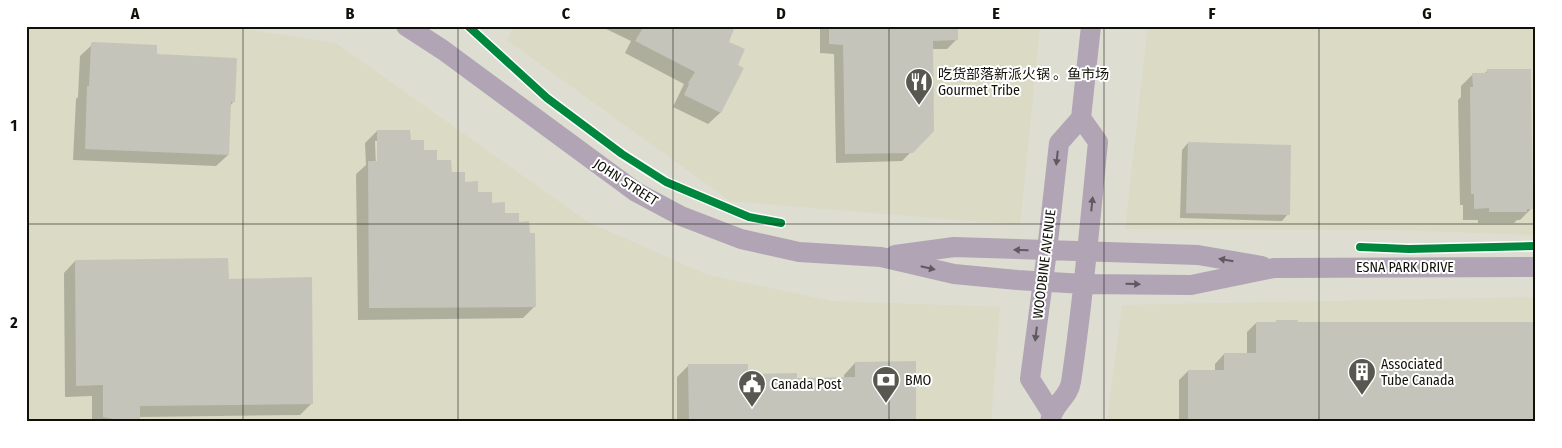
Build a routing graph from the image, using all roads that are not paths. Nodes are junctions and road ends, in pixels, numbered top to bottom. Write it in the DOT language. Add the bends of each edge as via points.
graph roads {
  1 [pos="406,26"];
  2 [pos="1092,26"];
  3 [pos="1081,118"];
  4 [pos="1047,251"];
  5 [pos="1087,252"];
  6 [pos="881,257"];
  7 [pos="1536,267"];
  8 [pos="1274,268"];
  9 [pos="1042,282"];
  10 [pos="1084,284"];
  11 [pos="1050,417"];
  1 -- 6 [label="main road, JOHN STREET" via="636,192 681,216 741,239 799,252"];
  2 -- 3 [label="main road"];
  3 -- 4 [label="main road, WOODBINE AVENUE, one-way" via="1059,143"];
  5 -- 3 [label="main road, WOODBINE AVENUE, one-way" via="1098,142"];
  4 -- 5 [label="main road, JOHN STREET"];
  4 -- 6 [label="main road, JOHN STREET, one-way" via="954,247"];
  4 -- 9 [label="main road, WOODBINE AVENUE"];
  8 -- 5 [label="main road, ESNA PARK DRIVE, one-way" via="1198,255"];
  5 -- 10 [label="main road, WOODBINE AVENUE"];
  6 -- 9 [label="main road, JOHN STREET, one-way" via="954,274"];
  7 -- 8 [label="main road, ESNA PARK DRIVE"];
  10 -- 8 [label="main road, ESNA PARK DRIVE, one-way" via="1191,285"];
  9 -- 10 [label="main road, JOHN STREET"];
  9 -- 11 [label="main road, WOODBINE AVENUE, one-way" via="1030,379"];
  10 -- 11 [label="main road, WOODBINE AVENUE" via="1070,386"];
}
